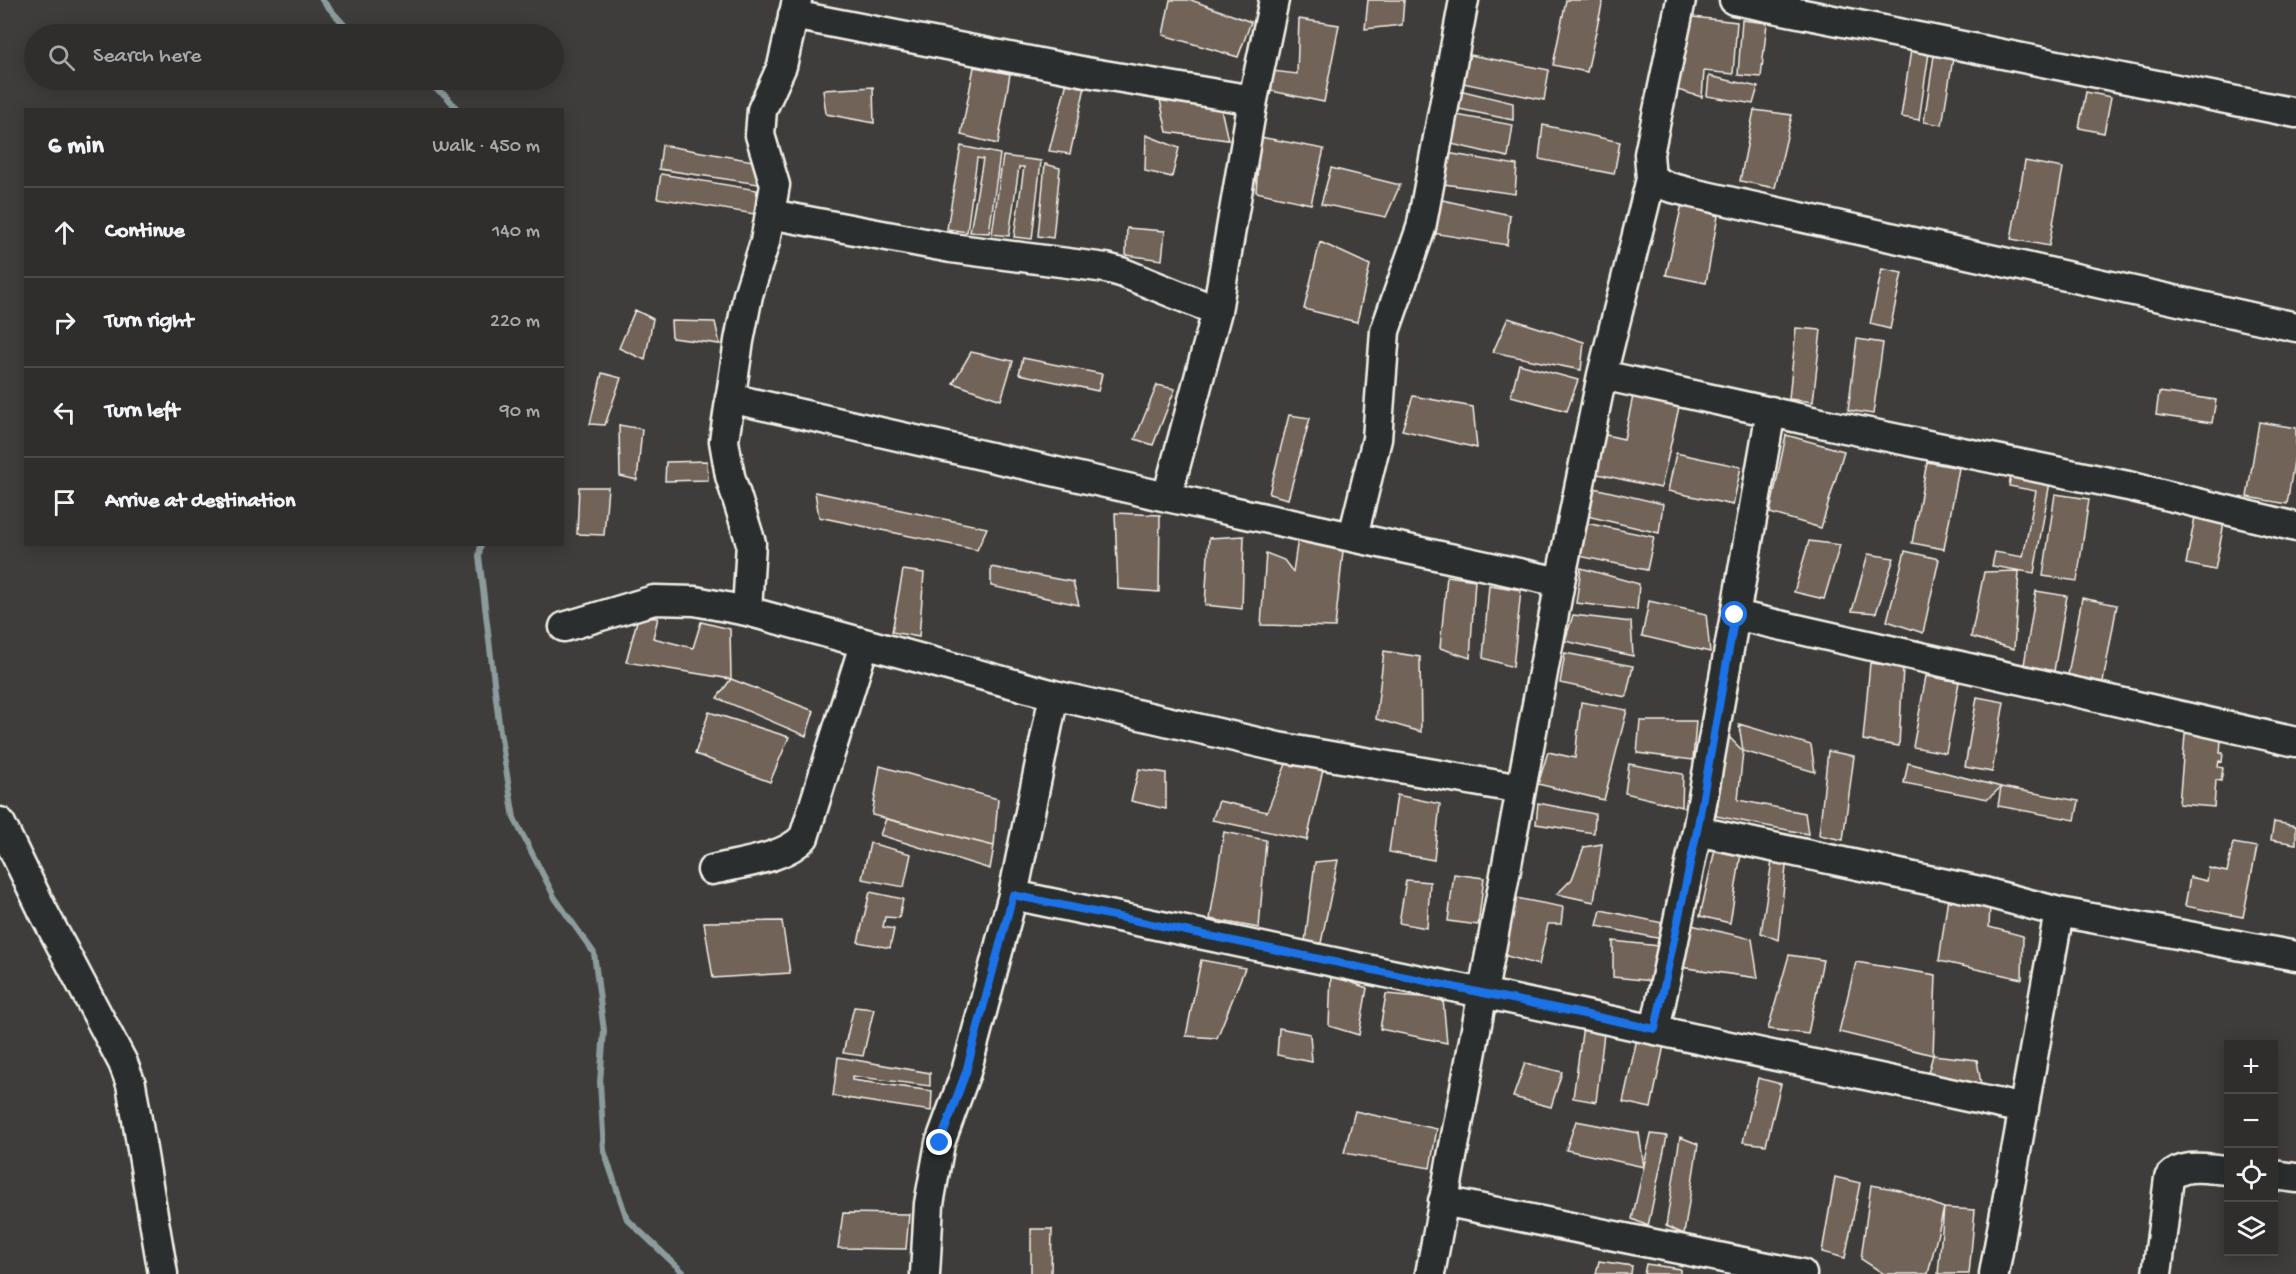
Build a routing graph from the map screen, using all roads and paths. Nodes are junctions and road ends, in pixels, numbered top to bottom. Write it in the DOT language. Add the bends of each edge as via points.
graph roads {
  1 [pos="1274,0"];
  2 [pos="1464,0"];
  3 [pos="1681,0"];
  4 [pos="1734,0"];
  5 [pos="795,7"];
  6 [pos="1253,100"];
  7 [pos="2296,113"];
  8 [pos="1651,179"];
  9 [pos="770,214"];
  10 [pos="1217,311"];
  11 [pos="2296,327"];
  12 [pos="1602,375"];
  13 [pos="730,398"];
  14 [pos="1771,411"];
  15 [pos="1167,497"];
  16 [pos="2296,527"];
  17 [pos="1353,536"];
  18 [pos="1560,582"];
  19 [pos="747,611"];
  20 [pos="1735,615"];
  21 [pos="564,627"];
  22 [pos="864,645"];
  23 [pos="1054,695"];
  24 [pos="2296,742"];
  25 [pos="1521,789"];
  26 [pos="0,822"];
  27 [pos="1697,831"];
  28 [pos="712,870"];
  29 [pos="1013,895"];
  30 [pos="2059,912"];
  31 [pos="2296,956"];
  32 [pos="1482,993"];
  33 [pos="1655,1029"];
  34 [pos="2024,1109"];
  35 [pos="2224,1170"];
  36 [pos="2278,1176"];
  37 [pos="2296,1178"];
  38 [pos="1443,1201"];
  39 [pos="163,1274"];
  40 [pos="925,1274"];
  41 [pos="1430,1274"];
  42 [pos="1802,1274"];
  43 [pos="1994,1274"];
  44 [pos="2157,1274"];
  1 -- 6 [label="street"];
  2 -- 17 [label="street" via="1421,228 1385,331 1377,439"];
  3 -- 8 [label="street" via="1649,154"];
  4 -- 7 [label="street"];
  5 -- 6 [label="street" via="1086,72"];
  5 -- 9 [label="street" via="782,66 762,110 760,135 775,185"];
  6 -- 10 [label="street"];
  8 -- 11 [label="street" via="1692,194"];
  8 -- 12 [label="street"];
  9 -- 10 [label="street" via="951,248 1106,268"];
  9 -- 13 [label="street" via="748,295"];
  10 -- 15 [label="street"];
  12 -- 14 [label="street"];
  12 -- 18 [label="street"];
  13 -- 15 [label="street"];
  13 -- 19 [label="street" via="724,441 730,476 751,543"];
  14 -- 16 [label="street" via="2151,491"];
  14 -- 20 [label="street"];
  15 -- 17 [label="street"];
  17 -- 18 [label="street"];
  18 -- 25 [label="street"];
  19 -- 21 [label="street" via="695,601 654,600"];
  19 -- 22 [label="street"];
  20 -- 24 [label="street"];
  20 -- 27 [label="street"];
  22 -- 23 [label="street"];
  22 -- 28 [label="street" via="804,837 784,852"];
  23 -- 25 [label="street" via="1278,747"];
  23 -- 29 [label="street"];
  25 -- 32 [label="street"];
  26 -- 39 [label="street" via="131,1084"];
  27 -- 30 [label="street" via="1984,892"];
  27 -- 33 [label="street"];
  29 -- 32 [label="street"];
  29 -- 40 [label="street" via="966,1072 940,1143 929,1204"];
  30 -- 31 [label="street"];
  30 -- 34 [label="street"];
  32 -- 33 [label="street"];
  32 -- 38 [label="street"];
  33 -- 34 [label="street"];
  34 -- 43 [label="street"];
  35 -- 44 [label="street" via="2189,1167 2169,1178"];
  36 -- 37 [label="street"];
  38 -- 41 [label="street"];
  38 -- 42 [label="street"];
}
